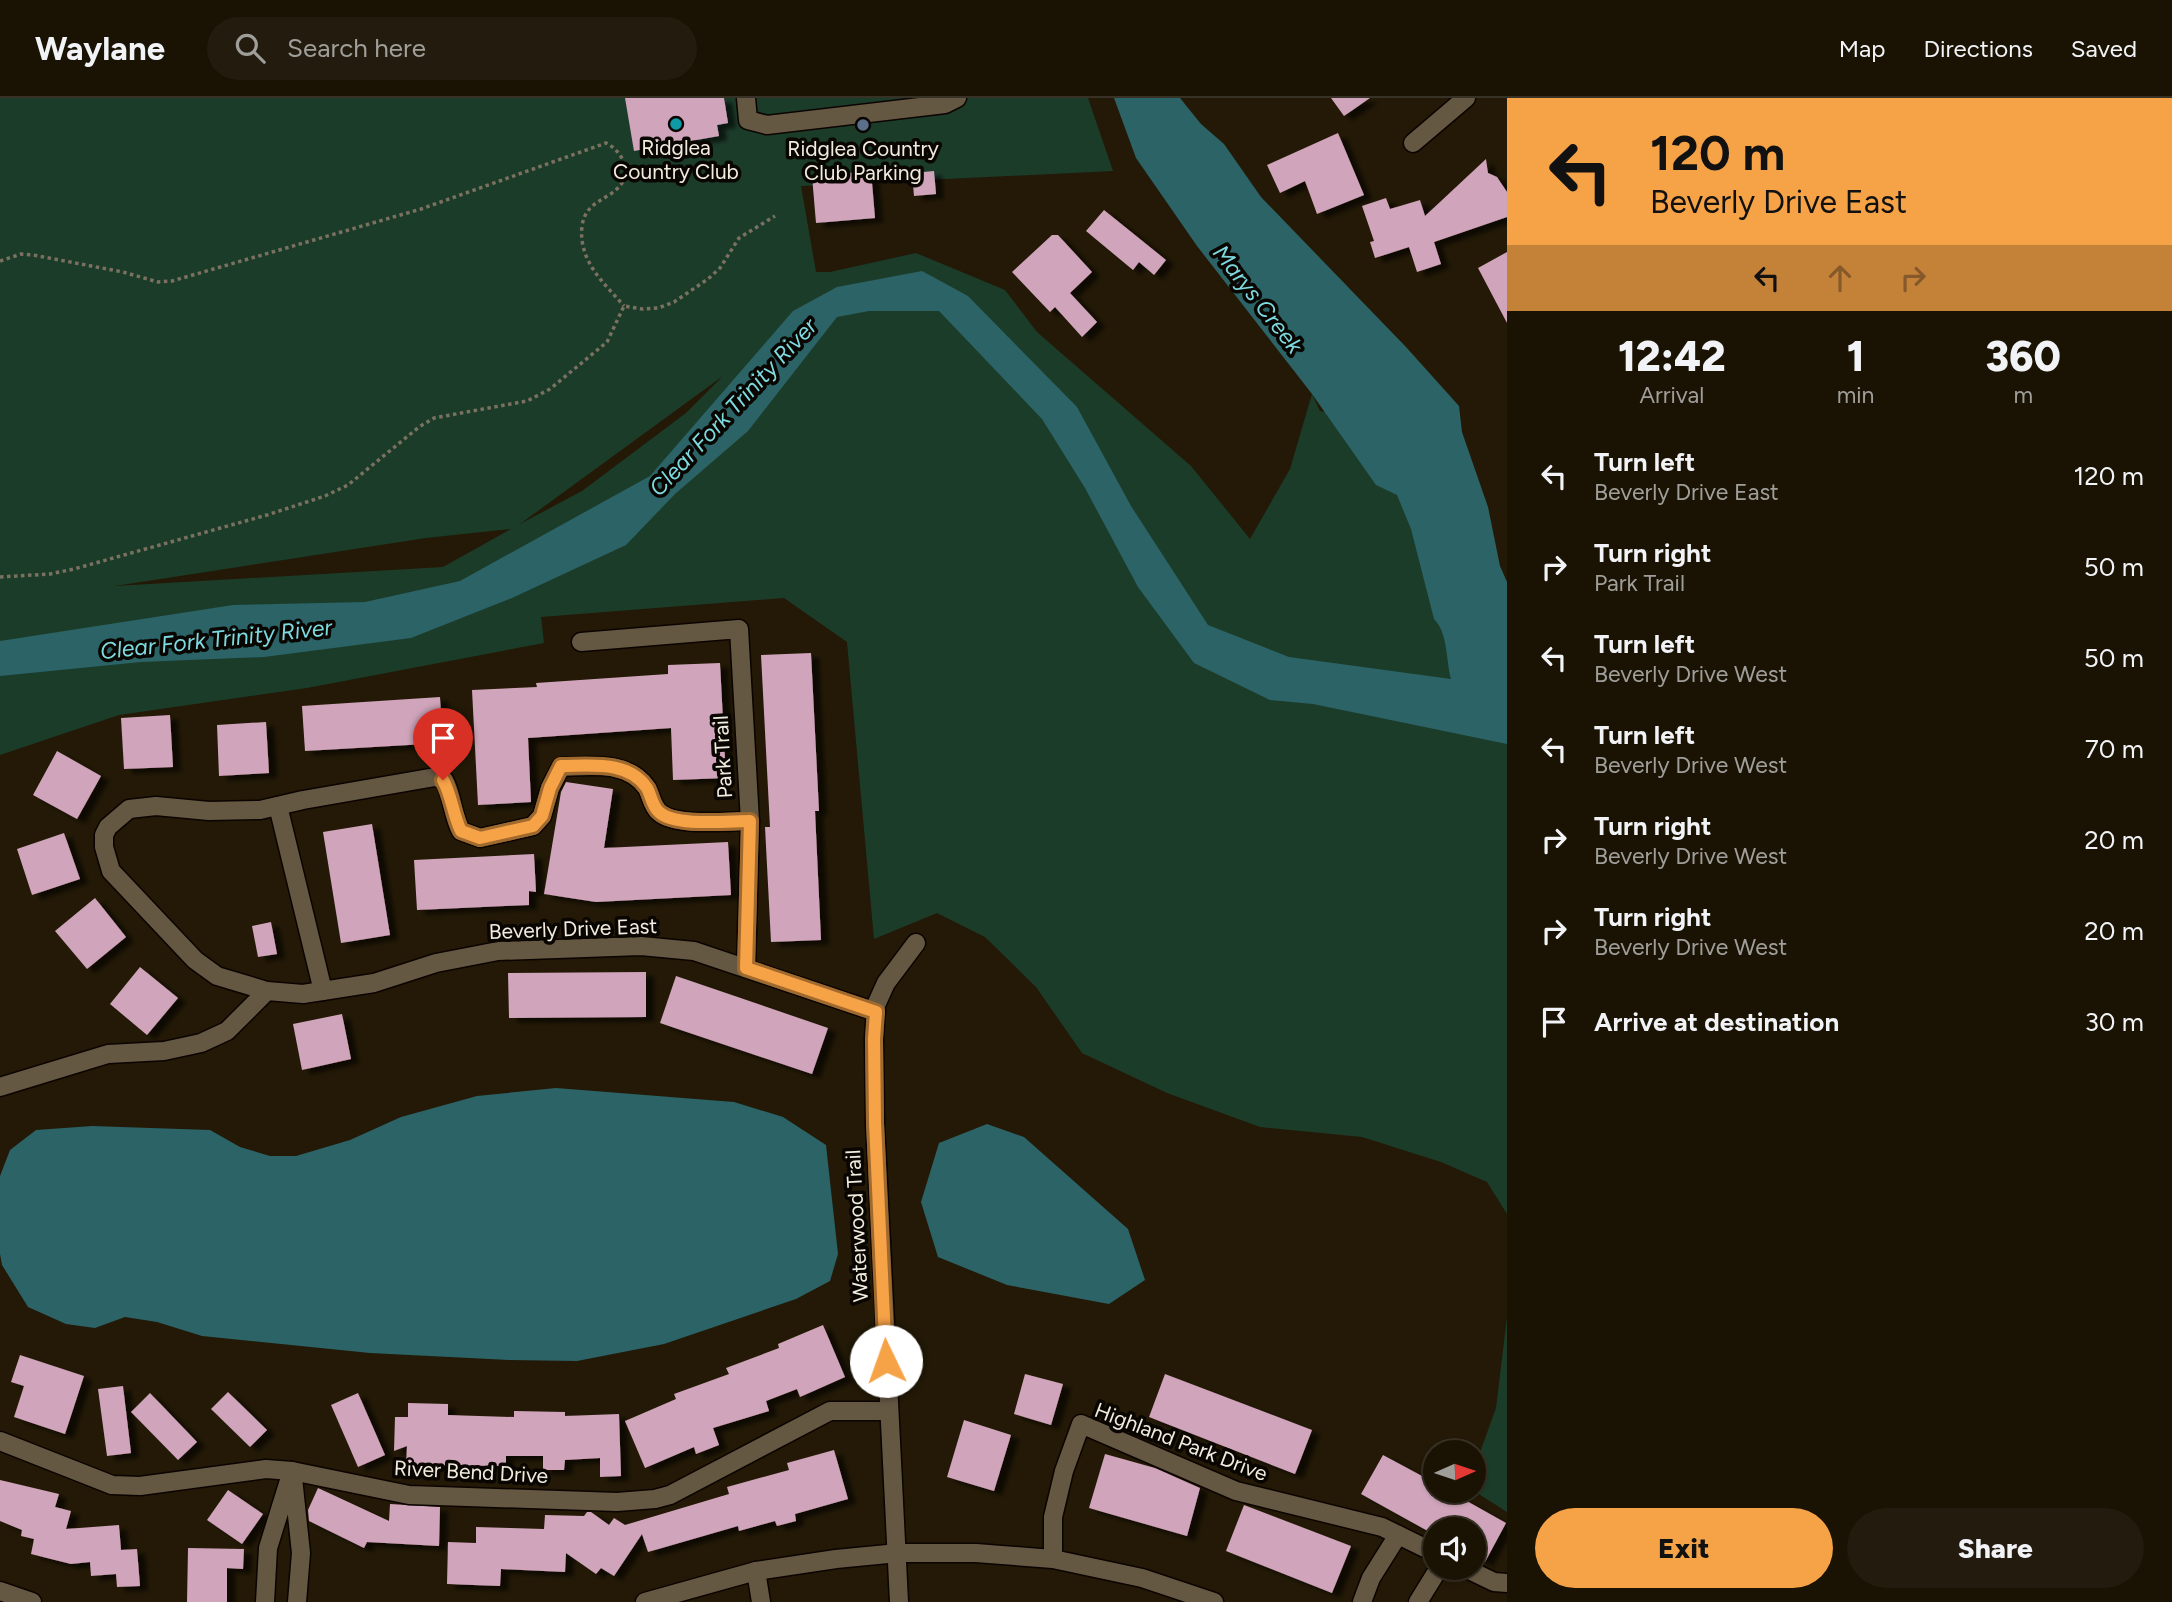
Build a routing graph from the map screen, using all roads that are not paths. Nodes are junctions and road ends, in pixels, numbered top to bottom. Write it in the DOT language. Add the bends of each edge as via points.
graph roads {
  1 [pos="746,98"];
  2 [pos="957,98"];
  3 [pos="1466,98"];
  4 [pos="1413,143"];
  5 [pos="581,642"];
  6 [pos="278,806"];
  7 [pos="750,821"];
  8 [pos="916,943"];
  9 [pos="746,968"];
  10 [pos="267,991"];
  11 [pos="323,991"];
  12 [pos="876,1012"];
  13 [pos="0,1087"];
  14 [pos="888,1411"];
  15 [pos="0,1441"];
  16 [pos="292,1471"];
  17 [pos="1398,1535"];
  18 [pos="1423,1547"];
  19 [pos="898,1553"];
  20 [pos="1053,1559"];
  21 [pos="756,1571"];
  22 [pos="1486,1578"];
  23 [pos="1432,1580"];
  24 [pos="1507,1583"];
  25 [pos="0,1591"];
  26 [pos="32,1602"];
  27 [pos="265,1602"];
  28 [pos="298,1602"];
  29 [pos="645,1602"];
  30 [pos="761,1602"];
  31 [pos="899,1602"];
  32 [pos="1214,1602"];
  33 [pos="1362,1602"];
  34 [pos="1418,1602"];
  1 -- 2 [label="street" via="748,120 767,125 945,104"];
  3 -- 4 [label="street"];
  5 -- 7 [label="street, Park Trail" via="739,629"];
  6 -- 7 [label="street, Beverly Drive East" via="435,777 443,780 449,791 461,831 480,838 533,826 542,816 561,766 614,766 638,778 658,812 671,818"];
  6 -- 10 [label="street, Beverly Drive East" via="260,810 129,809 104,835 111,871 195,960 217,976"];
  6 -- 11 [label="street"];
  7 -- 9 [label="street, Park Trail"];
  8 -- 12 [label="street, Waterwood Trail" via="886,983"];
  9 -- 11 [label="street, Beverly Drive East" via="694,951 641,946 498,951 436,963 374,983"];
  9 -- 12 [label="street, Beverly Drive East"];
  10 -- 11 [label="street, Beverly Drive East"];
  10 -- 13 [label="street" via="227,1031 201,1043 164,1051 108,1054"];
  12 -- 14 [label="street, Waterwood Trail" via="875,1123"];
  14 -- 16 [label="street, River Bend Drive" via="830,1411 655,1499 617,1502 409,1495"];
  14 -- 19 [label="street, Waterwood Trail"];
  15 -- 16 [label="street, River Bend Drive" via="112,1485 140,1486 266,1469"];
  16 -- 27 [label="street" via="268,1548"];
  16 -- 28 [label="street" via="300,1553"];
  17 -- 18 [label="street, Highland Park Drive"];
  17 -- 20 [label="street, Highland Park Drive" via="1382,1527 1236,1491 1081,1424 1053,1517"];
  17 -- 33 [label="street"];
  19 -- 20 [label="street"];
  19 -- 21 [label="street"];
  19 -- 31 [label="street, Waterwood Trail"];
  20 -- 32 [label="street" via="1142,1578"];
  21 -- 29 [label="street"];
  21 -- 30 [label="street"];
  22 -- 24 [label="street"];
  23 -- 34 [label="street"];
  25 -- 26 [label="street"];
}
